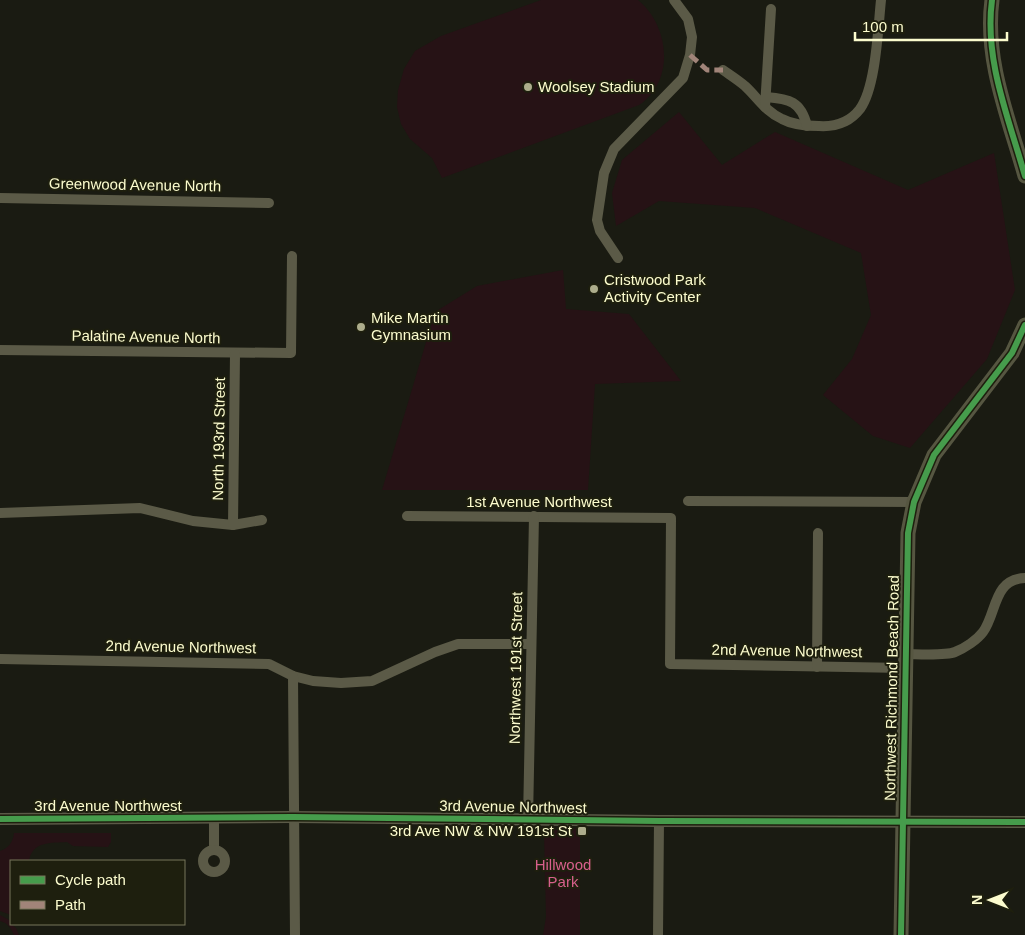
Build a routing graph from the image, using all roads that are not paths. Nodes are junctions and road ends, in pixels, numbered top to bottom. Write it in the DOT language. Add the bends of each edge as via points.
graph roads {
  1 [pos="674,0"];
  2 [pos="881,0"];
  3 [pos="992,0"];
  4 [pos="771,9"];
  5 [pos="723,70"];
  6 [pos="766,102"];
  7 [pos="807,126"];
  8 [pos="1024,171"];
  9 [pos="0,198"];
  10 [pos="269,203"];
  11 [pos="292,256"];
  12 [pos="618,258"];
  13 [pos="1025,325"];
  14 [pos="0,350"];
  15 [pos="235,354"];
  16 [pos="688,502"];
  17 [pos="914,502"];
  18 [pos="0,513"];
  19 [pos="408,516"];
  20 [pos="534,516"];
  21 [pos="262,520"];
  22 [pos="233,525"];
  23 [pos="818,532"];
  24 [pos="1025,578"];
  25 [pos="531,644"];
  26 [pos="0,659"];
  27 [pos="905,661"];
  28 [pos="670,664"];
  29 [pos="817,668"];
  30 [pos="292,676"];
  31 [pos="292,817"];
  32 [pos="0,819"];
  33 [pos="214,819"];
  34 [pos="528,820"];
  35 [pos="659,821"];
  36 [pos="902,821"];
  37 [pos="1025,822"];
  38 [pos="214,849"];
  39 [pos="295,935"];
  40 [pos="658,935"];
  41 [pos="901,935"];
  1 -- 12 [label="street" via="688,19 692,37 683,78 614,150 604,173 597,220 600,231"];
  2 -- 7 [label="street" via="869,87 860,108 849,119 832,126"];
  3 -- 8 [label="main road" via="992,56"];
  4 -- 6 [label="street"];
  5 -- 6 [label="street"];
  6 -- 7 [label="street" via="781,119"];
  6 -- 7 [label="street" via="786,99 798,106 805,115"];
  9 -- 10 [label="street, Greenwood Avenue North"];
  11 -- 15 [label="street, Palatine Avenue North" via="291,353"];
  13 -- 17 [label="main road, Northwest Richmond Beach Road" via="1012,353 934,455"];
  14 -- 15 [label="street, Palatine Avenue North"];
  15 -- 22 [label="street, North 193rd Street"];
  16 -- 17 [label="street"];
  17 -- 27 [label="main road, Northwest Richmond Beach Road" via="908,533"];
  18 -- 22 [label="street" via="140,508 193,521"];
  19 -- 20 [label="street, 1st Avenue Northwest"];
  20 -- 25 [label="street, Northwest 191st Street"];
  20 -- 28 [label="street, 1st Avenue Northwest" via="671,518"];
  21 -- 22 [label="street"];
  23 -- 29 [label="street"];
  24 -- 27 [label="street" via="1005,585 987,626 968,645 954,653"];
  25 -- 30 [label="street, 2nd Avenue Northwest" via="458,644 372,681 341,683"];
  25 -- 34 [label="street, Northwest 191st Street"];
  26 -- 30 [label="street, 2nd Avenue Northwest" via="269,664"];
  27 -- 29 [label="street, 2nd Avenue Northwest"];
  27 -- 36 [label="main road, Northwest Richmond Beach Road"];
  28 -- 29 [label="street, 2nd Avenue Northwest"];
  30 -- 31 [label="street"];
  31 -- 33 [label="street, 3rd Avenue Northwest"];
  31 -- 34 [label="street, 3rd Avenue Northwest"];
  31 -- 39 [label="street"];
  32 -- 33 [label="street, 3rd Avenue Northwest"];
  33 -- 38 [label="street"];
  34 -- 35 [label="street, 3rd Avenue Northwest"];
  35 -- 36 [label="street, 3rd Avenue Northwest"];
  35 -- 40 [label="street"];
  36 -- 37 [label="street, 3rd Avenue Northwest"];
  36 -- 41 [label="main road, Northwest Richmond Beach Road"];
}
